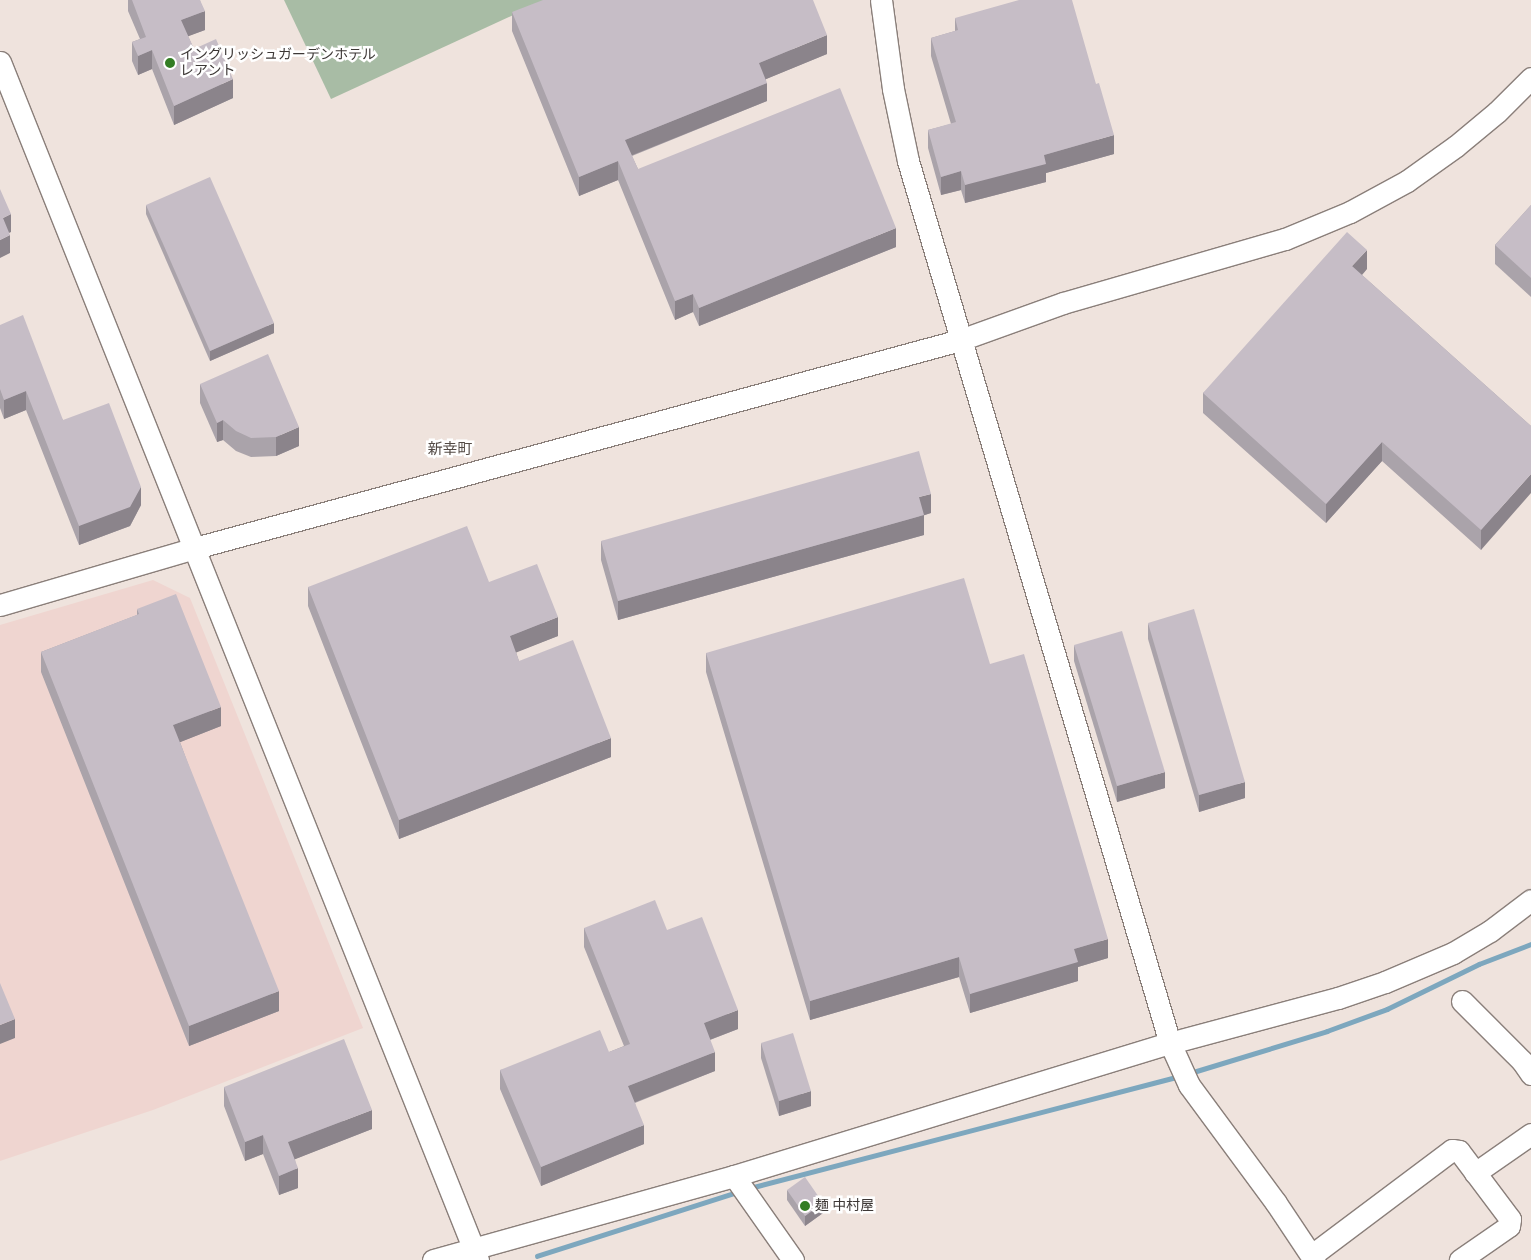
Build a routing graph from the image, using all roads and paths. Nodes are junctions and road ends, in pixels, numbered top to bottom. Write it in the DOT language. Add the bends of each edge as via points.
graph roads {
  1 [pos="881,0"];
  2 [pos="0,62"];
  3 [pos="1531,78"];
  4 [pos="960,340"];
  5 [pos="195,548"];
  6 [pos="0,605"];
  7 [pos="1531,900"];
  8 [pos="1462,1001"];
  9 [pos="1170,1043"];
  10 [pos="1531,1074"];
  11 [pos="1531,1134"];
  12 [pos="1475,1173"];
  13 [pos="734,1176"];
  14 [pos="475,1254"];
  15 [pos="1313,1258"];
  16 [pos="433,1260"];
  17 [pos="793,1260"];
  18 [pos="1460,1260"];
  1 -- 4 [label="street" via="893,89 908,161"];
  2 -- 5 [label="street"];
  3 -- 4 [label="street" via="1456,146 1407,181 1350,212 1285,239 1063,303"];
  4 -- 5 [label="street"];
  4 -- 9 [label="street"];
  5 -- 6 [label="street"];
  5 -- 14 [label="street"];
  7 -- 9 [label="street" via="1453,953 1385,982 1338,998"];
  8 -- 10 [label="street"];
  9 -- 13 [label="street"];
  9 -- 15 [label="street" via="1189,1085"];
  11 -- 12 [label="street"];
  12 -- 15 [label="street" via="1459,1151 1452,1150"];
  12 -- 18 [label="street" via="1510,1219 1509,1226"];
  13 -- 14 [label="street"];
  13 -- 17 [label="street"];
  14 -- 16 [label="street"];
}
